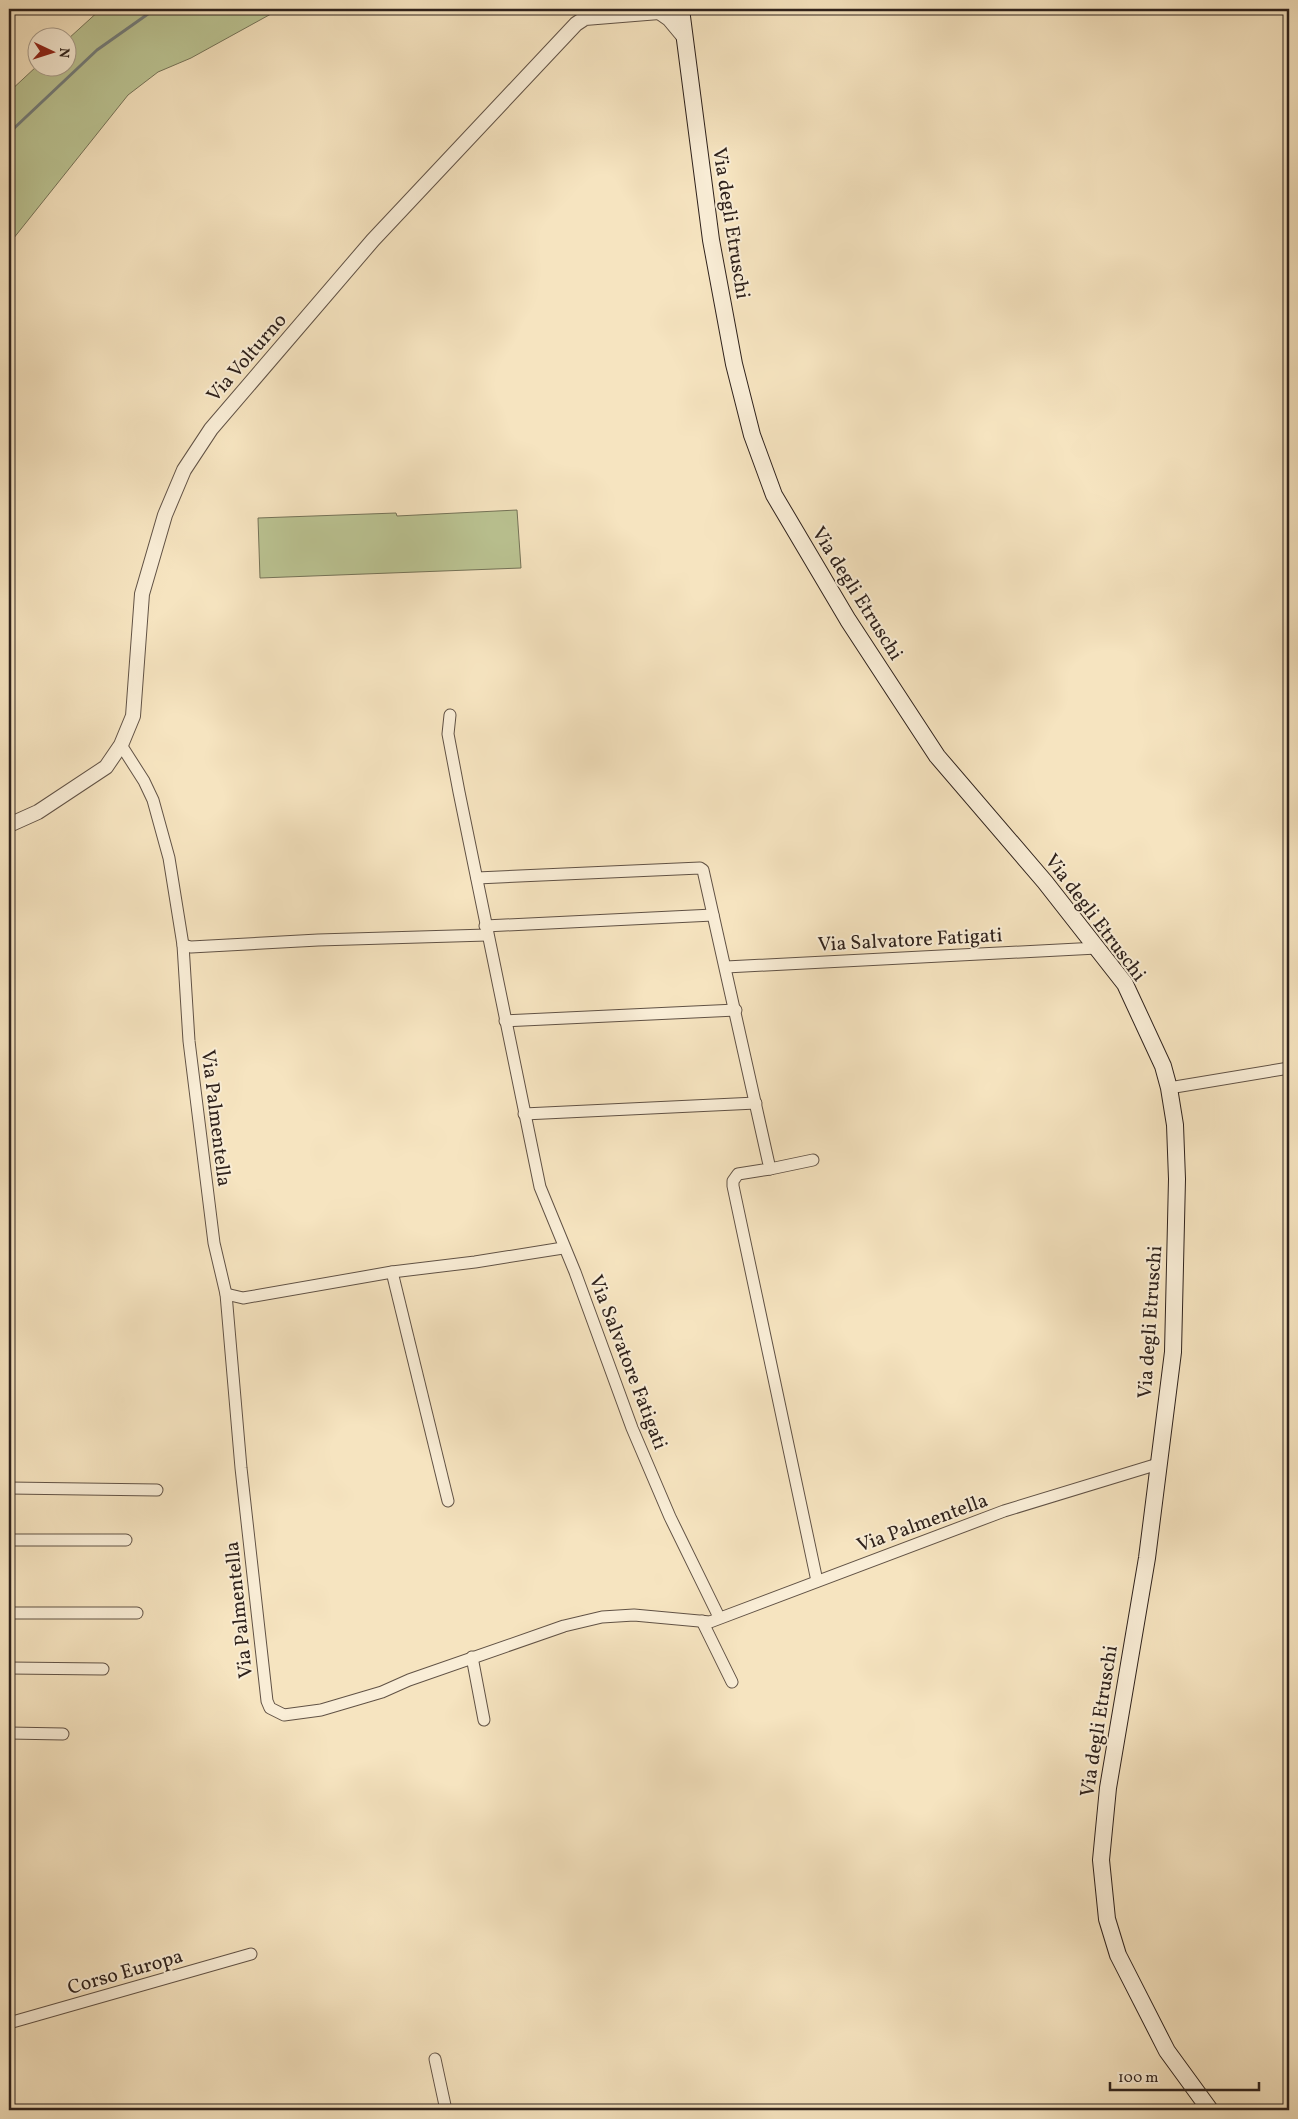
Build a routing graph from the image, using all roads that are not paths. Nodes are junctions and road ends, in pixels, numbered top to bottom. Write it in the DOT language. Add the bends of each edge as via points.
graph roads {
  1 [pos="663,11"];
  2 [pos="681,11"];
  3 [pos="684,37"];
  4 [pos="450,715"];
  5 [pos="121,745"];
  6 [pos="9,826"];
  7 [pos="477,878"];
  8 [pos="713,915"];
  9 [pos="486,930"];
  10 [pos="183,945"];
  11 [pos="1097,948"];
  12 [pos="726,967"];
  13 [pos="736,1010"];
  14 [pos="505,1021"];
  15 [pos="1289,1068"];
  16 [pos="1169,1088"];
  17 [pos="756,1103"];
  18 [pos="524,1114"];
  19 [pos="813,1160"];
  20 [pos="770,1169"];
  21 [pos="563,1248"];
  22 [pos="392,1272"];
  23 [pos="226,1294"];
  24 [pos="1158,1464"];
  25 [pos="9,1488"];
  26 [pos="158,1490"];
  27 [pos="448,1501"];
  28 [pos="9,1540"];
  29 [pos="126,1540"];
  30 [pos="817,1581"];
  31 [pos="9,1613"];
  32 [pos="137,1613"];
  33 [pos="719,1617"];
  34 [pos="702,1621"];
  35 [pos="472,1658"];
  36 [pos="9,1668"];
  37 [pos="103,1670"];
  38 [pos="732,1682"];
  39 [pos="484,1720"];
  40 [pos="9,1733"];
  41 [pos="63,1734"];
  42 [pos="251,1954"];
  43 [pos="9,2024"];
  44 [pos="434,2059"];
  45 [pos="446,2110"];
  46 [pos="1210,2110"];
  1 -- 2 [label="street, Via Volturno"];
  1 -- 3 [label="street"];
  1 -- 5 [label="street, Via Volturno" via="584,18 576,24 373,240 211,429 184,470 165,515 142,594 132,716"];
  2 -- 3 [label="main road, Via degli Etruschi"];
  3 -- 11 [label="main road, Via degli Etruschi" via="712,240 734,364 752,435 774,495 848,620 937,756"];
  4 -- 7 [label="street, Via Salvatore Fatigati" via="450,744"];
  5 -- 6 [label="street, Via Volturno" via="106,767 38,812"];
  5 -- 10 [label="street, Via Palmentella" via="154,800 169,858"];
  7 -- 8 [label="street" via="700,868"];
  7 -- 9 [label="street, Via Salvatore Fatigati"];
  8 -- 9 [label="street"];
  8 -- 12 [label="street"];
  9 -- 10 [label="street"];
  9 -- 14 [label="street, Via Salvatore Fatigati"];
  10 -- 23 [label="street, Via Palmentella" via="188,1041 214,1243"];
  11 -- 12 [label="street, Via Salvatore Fatigati"];
  11 -- 16 [label="main road, Via degli Etruschi" via="1125,984 1163,1066"];
  12 -- 13 [label="street"];
  13 -- 14 [label="street"];
  13 -- 17 [label="street"];
  14 -- 18 [label="street, Via Salvatore Fatigati"];
  15 -- 16 [label="street"];
  16 -- 24 [label="main road, Via degli Etruschi" via="1175,1125 1175,1298 1173,1352"];
  17 -- 18 [label="street"];
  17 -- 20 [label="street"];
  18 -- 21 [label="street, Via Salvatore Fatigati" via="540,1187"];
  19 -- 20 [label="street"];
  20 -- 30 [label="street" via="738,1174 733,1186"];
  21 -- 22 [label="street"];
  21 -- 33 [label="street, Via Salvatore Fatigati" via="575,1272 632,1428 670,1517"];
  22 -- 23 [label="street" via="243,1298"];
  22 -- 27 [label="street"];
  23 -- 35 [label="street, Via Palmentella" via="241,1468 270,1708 284,1715 321,1710 382,1692"];
  24 -- 30 [label="street, Via Palmentella" via="1004,1511"];
  24 -- 46 [label="main road, Via degli Etruschi" via="1147,1558 1108,1788 1101,1860 1103,1891 1107,1920 1132,1984 1167,2051"];
  25 -- 26 [label="street"];
  28 -- 29 [label="street"];
  30 -- 33 [label="street, Via Palmentella"];
  31 -- 32 [label="street"];
  33 -- 34 [label="street, Via Palmentella" via="710,1622"];
  34 -- 35 [label="street, Via Palmentella" via="652,1616 602,1617 564,1626"];
  34 -- 38 [label="street"];
  35 -- 39 [label="street"];
  36 -- 37 [label="street"];
  40 -- 41 [label="street"];
  42 -- 43 [label="street, Corso Europa"];
  44 -- 45 [label="street"];
}
